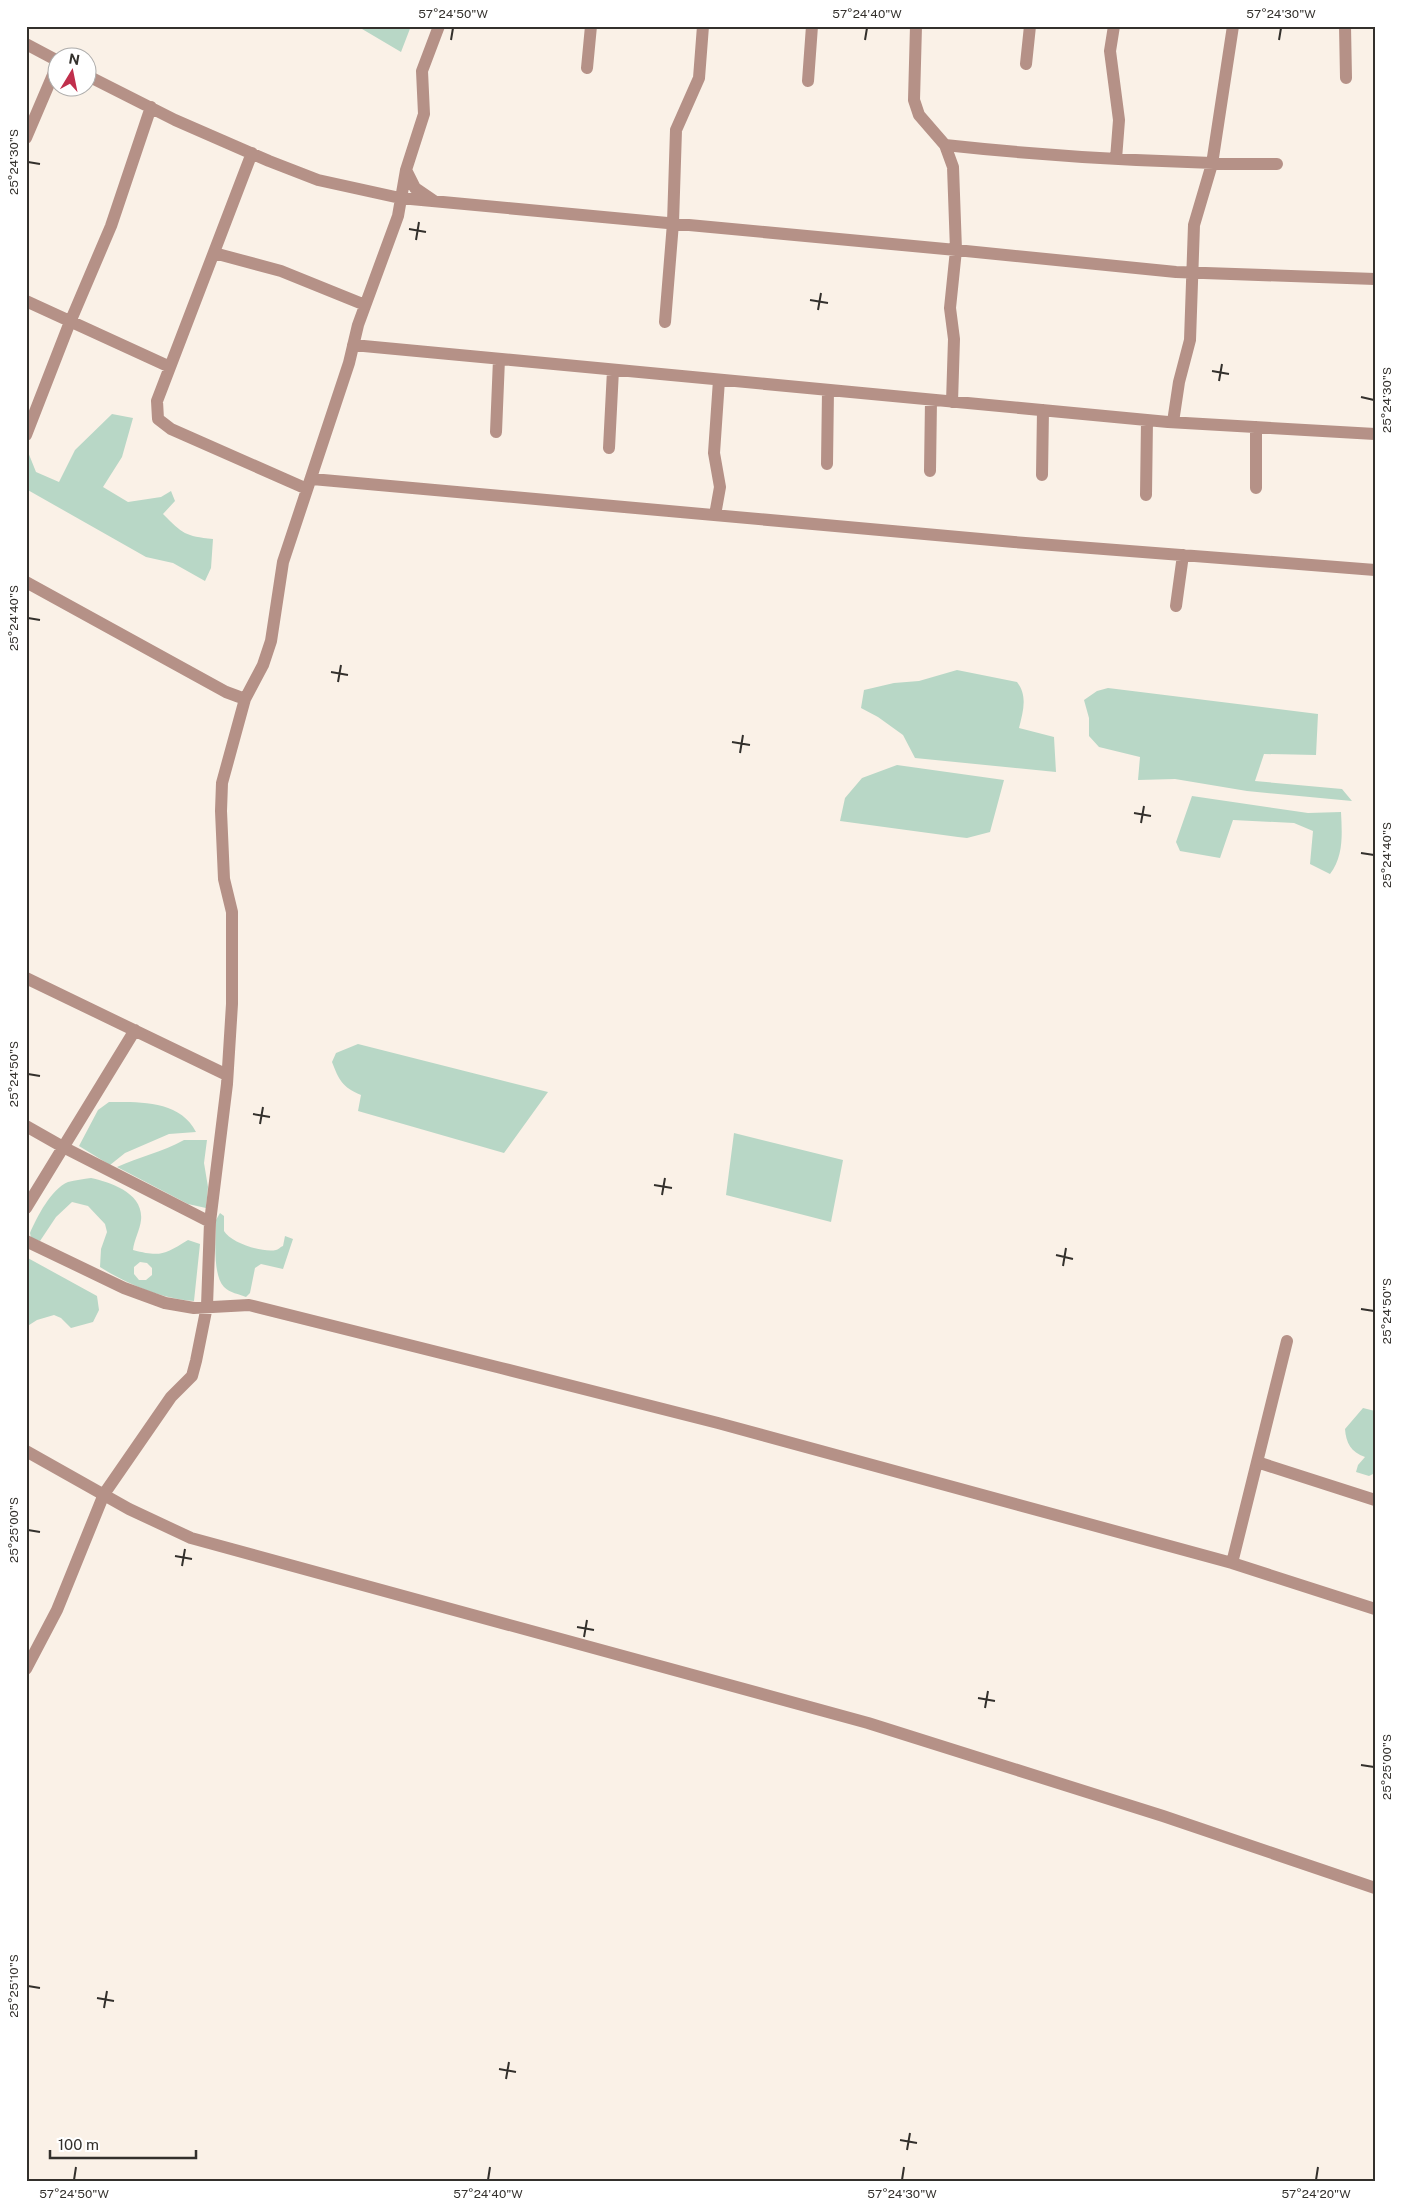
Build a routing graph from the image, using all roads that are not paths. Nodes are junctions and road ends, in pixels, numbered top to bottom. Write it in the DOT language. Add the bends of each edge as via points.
graph roads {
  1 [pos="440,26"];
  2 [pos="591,26"];
  3 [pos="702,26"];
  4 [pos="812,26"];
  5 [pos="916,26"];
  6 [pos="1030,26"];
  7 [pos="1114,26"];
  8 [pos="1232,26"];
  9 [pos="1345,26"];
  10 [pos="26,44"];
  11 [pos="48,56"];
  12 [pos="1026,64"];
  13 [pos="587,68"];
  14 [pos="1346,78"];
  15 [pos="98,81"];
  16 [pos="808,81"];
  17 [pos="48,86"];
  18 [pos="151,108"];
  19 [pos="26,138"];
  20 [pos="945,146"];
  21 [pos="252,153"];
  22 [pos="1116,159"];
  23 [pos="1212,164"];
  24 [pos="1277,164"];
  25 [pos="406,170"];
  26 [pos="400,198"];
  27 [pos="434,202"];
  28 [pos="673,223"];
  29 [pos="956,250"];
  30 [pos="214,253"];
  31 [pos="1193,273"];
  32 [pos="1375,279"];
  33 [pos="26,301"];
  34 [pos="365,305"];
  35 [pos="70,321"];
  36 [pos="665,322"];
  37 [pos="353,345"];
  38 [pos="499,359"];
  39 [pos="170,367"];
  40 [pos="613,370"];
  41 [pos="719,380"];
  42 [pos="828,390"];
  43 [pos="932,400"];
  44 [pos="952,402"];
  45 [pos="1044,410"];
  46 [pos="1147,420"];
  47 [pos="1173,422"];
  48 [pos="1256,427"];
  49 [pos="496,432"];
  50 [pos="1375,434"];
  51 [pos="26,435"];
  52 [pos="609,448"];
  53 [pos="827,464"];
  54 [pos="930,471"];
  55 [pos="1042,475"];
  56 [pos="309,484"];
  57 [pos="1256,488"];
  58 [pos="1146,495"];
  59 [pos="714,515"];
  60 [pos="1183,555"];
  61 [pos="1375,570"];
  62 [pos="26,582"];
  63 [pos="1176,606"];
  64 [pos="245,699"];
  65 [pos="26,978"];
  66 [pos="135,1030"];
  67 [pos="228,1075"];
  68 [pos="26,1126"];
  69 [pos="63,1147"];
  70 [pos="26,1208"];
  71 [pos="210,1222"];
  72 [pos="26,1241"];
  73 [pos="207,1306"];
  74 [pos="1287,1341"];
  75 [pos="26,1451"];
  76 [pos="1257,1462"];
  77 [pos="104,1494"];
  78 [pos="1375,1500"];
  79 [pos="1232,1563"];
  80 [pos="1375,1609"];
  81 [pos="26,1669"];
  82 [pos="1375,1888"];
  1 -- 25 [label="street" via="422,70 424,114"];
  2 -- 13 [label="street"];
  3 -- 28 [label="street" via="699,78 676,130"];
  4 -- 16 [label="street"];
  5 -- 20 [label="street" via="914,100 919,115"];
  6 -- 12 [label="street"];
  7 -- 22 [label="street" via="1110,51 1119,120"];
  8 -- 23 [label="street"];
  9 -- 14 [label="street"];
  10 -- 11 [label="street"];
  15 -- 18 [label="street"];
  17 -- 19 [label="street"];
  18 -- 21 [label="street"];
  18 -- 35 [label="street" via="111,226"];
  20 -- 22 [label="street" via="1040,156"];
  20 -- 29 [label="street" via="953,167"];
  21 -- 26 [label="street" via="318,180"];
  21 -- 30 [label="street"];
  22 -- 23 [label="street"];
  23 -- 24 [label="street"];
  23 -- 31 [label="street" via="1194,225"];
  25 -- 26 [label="street"];
  25 -- 27 [label="street" via="416,188"];
  26 -- 27 [label="street"];
  26 -- 34 [label="street" via="398,216"];
  27 -- 28 [label="street"];
  28 -- 29 [label="street"];
  28 -- 36 [label="street"];
  29 -- 31 [label="street"];
  29 -- 44 [label="street" via="950,308 954,339"];
  30 -- 34 [label="street" via="281,271"];
  30 -- 39 [label="street"];
  31 -- 32 [label="street"];
  31 -- 47 [label="street" via="1190,340"];
  33 -- 35 [label="street"];
  34 -- 37 [label="street"];
  35 -- 39 [label="street"];
  35 -- 51 [label="street"];
  37 -- 38 [label="street"];
  37 -- 56 [label="street" via="350,363"];
  38 -- 40 [label="street"];
  38 -- 49 [label="street"];
  39 -- 56 [label="street" via="157,401 158,419 170,429"];
  40 -- 41 [label="street"];
  40 -- 52 [label="street"];
  41 -- 42 [label="street"];
  41 -- 59 [label="street" via="714,453 720,487"];
  42 -- 43 [label="street"];
  42 -- 53 [label="street"];
  43 -- 44 [label="street"];
  43 -- 54 [label="street"];
  44 -- 45 [label="street"];
  45 -- 46 [label="street"];
  45 -- 55 [label="street"];
  46 -- 47 [label="street"];
  46 -- 58 [label="street"];
  47 -- 48 [label="street"];
  48 -- 50 [label="street"];
  48 -- 57 [label="street"];
  56 -- 59 [label="street"];
  56 -- 64 [label="street" via="283,562 271,641 263,665"];
  59 -- 60 [label="street"];
  60 -- 61 [label="street"];
  60 -- 63 [label="street"];
  62 -- 64 [label="street" via="226,692"];
  64 -- 67 [label="street" via="222,783 221,802 224,879 232,912"];
  65 -- 66 [label="street"];
  66 -- 67 [label="street"];
  66 -- 69 [label="street"];
  67 -- 71 [label="street"];
  68 -- 69 [label="street"];
  69 -- 70 [label="street"];
  69 -- 71 [label="street"];
  71 -- 73 [label="street"];
  72 -- 73 [label="street" via="165,1303 194,1308"];
  73 -- 77 [label="street" via="192,1376 171,1397"];
  73 -- 79 [label="street" via="249,1305 268,1309 718,1423"];
  74 -- 76 [label="street"];
  75 -- 77 [label="street"];
  76 -- 78 [label="street"];
  76 -- 79 [label="street"];
  77 -- 81 [label="street" via="57,1610"];
  77 -- 82 [label="street" via="191,1538 868,1723 1163,1816"];
  79 -- 80 [label="street"];
}
